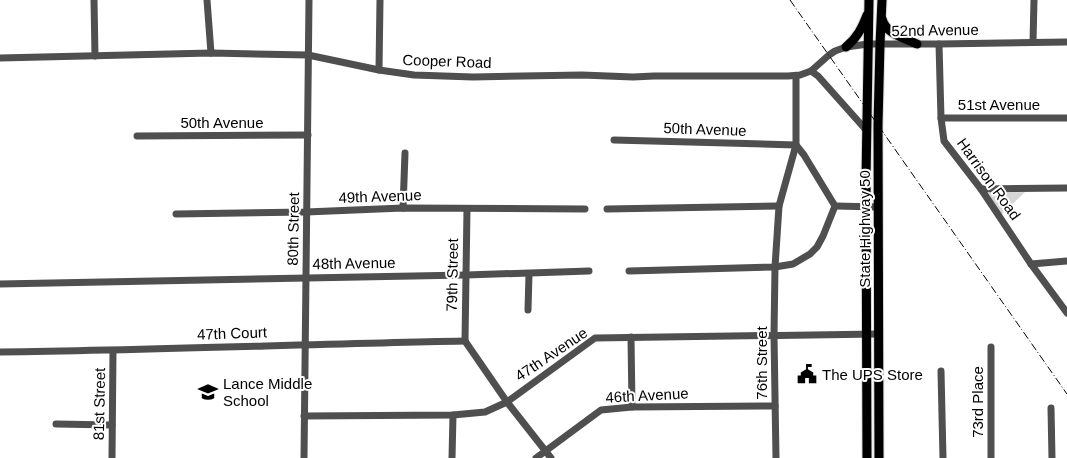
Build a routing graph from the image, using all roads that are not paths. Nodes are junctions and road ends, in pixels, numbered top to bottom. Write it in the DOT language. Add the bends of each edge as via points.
graph roads {
  1 [pos="94,0"];
  2 [pos="207,0"];
  3 [pos="308,0"];
  4 [pos="380,0"];
  5 [pos="869,0"];
  6 [pos="875,0"];
  7 [pos="882,0"];
  8 [pos="1034,0"];
  9 [pos="869,10"];
  10 [pos="881,17"];
  11 [pos="1033,42"];
  12 [pos="1067,42"];
  13 [pos="868,44"];
  14 [pos="880,44"];
  15 [pos="917,44"];
  16 [pos="939,44"];
  17 [pos="846,47"];
  18 [pos="211,53"];
  19 [pos="95,56"];
  20 [pos="308,56"];
  21 [pos="0,58"];
  22 [pos="379,70"];
  23 [pos="811,71"];
  24 [pos="796,76"];
  25 [pos="878,111"];
  26 [pos="941,118"];
  27 [pos="1067,118"];
  28 [pos="867,131"];
  29 [pos="308,135"];
  30 [pos="137,136"];
  31 [pos="614,140"];
  32 [pos="796,145"];
  33 [pos="405,153"];
  34 [pos="1067,188"];
  35 [pos="981,189"];
  36 [pos="779,206"];
  37 [pos="835,206"];
  38 [pos="866,207"];
  39 [pos="878,207"];
  40 [pos="404,208"];
  41 [pos="467,209"];
  42 [pos="584,209"];
  43 [pos="607,209"];
  44 [pos="306,212"];
  45 [pos="176,214"];
  46 [pos="1067,261"];
  47 [pos="1031,264"];
  48 [pos="776,267"];
  49 [pos="629,271"];
  50 [pos="589,272"];
  51 [pos="529,274"];
  52 [pos="466,275"];
  53 [pos="306,278"];
  54 [pos="0,284"];
  55 [pos="528,310"];
  56 [pos="1067,313"];
  57 [pos="867,334"];
  58 [pos="878,334"];
  59 [pos="774,335"];
  60 [pos="631,337"];
  61 [pos="465,341"];
  62 [pos="305,344"];
  63 [pos="991,347"];
  64 [pos="113,351"];
  65 [pos="0,352"];
  66 [pos="941,371"];
  67 [pos="507,402"];
  68 [pos="775,406"];
  69 [pos="632,407"];
  70 [pos="1051,408"];
  71 [pos="453,415"];
  72 [pos="304,416"];
  73 [pos="56,424"];
  74 [pos="112,425"];
  75 [pos="548,455"];
  76 [pos="112,458"];
  77 [pos="304,458"];
  78 [pos="452,458"];
  79 [pos="536,458"];
  80 [pos="776,458"];
  81 [pos="868,458"];
  82 [pos="879,458"];
  83 [pos="943,458"];
  84 [pos="991,458"];
  85 [pos="1052,458"];
  1 -- 19 [label="street"];
  2 -- 18 [label="street"];
  3 -- 20 [label="street, 80th Street"];
  4 -- 22 [label="street"];
  5 -- 9 [label="main road, State Highway 50"];
  6 -- 14 [label="main road" via="874,39"];
  7 -- 10 [label="main road, State Highway 50"];
  8 -- 11 [label="street"];
  9 -- 13 [label="main road, State Highway 50"];
  9 -- 17 [label="main road" via="860,32"];
  10 -- 14 [label="main road, State Highway 50"];
  10 -- 15 [label="main road" via="893,33"];
  11 -- 12 [label="street, 52nd Avenue"];
  11 -- 16 [label="street, 52nd Avenue"];
  13 -- 14 [label="street, 52nd Avenue"];
  13 -- 17 [label="street, 52nd Avenue"];
  13 -- 25 [label="main road" via="873,52 873,91"];
  13 -- 28 [label="main road, State Highway 50"];
  14 -- 15 [label="street, 52nd Avenue"];
  14 -- 25 [label="main road, State Highway 50"];
  15 -- 16 [label="street, 52nd Avenue"];
  16 -- 26 [label="street, Harrison Road"];
  17 -- 23 [label="street, 52nd Avenue" via="829,55"];
  18 -- 19 [label="street, Cooper Road"];
  18 -- 20 [label="street, Cooper Road"];
  19 -- 21 [label="street, Cooper Road"];
  20 -- 22 [label="street, Cooper Road"];
  20 -- 29 [label="street, 80th Street"];
  22 -- 24 [label="street, Cooper Road" via="473,77"];
  23 -- 24 [label="street, Cooper Road"];
  23 -- 28 [label="street"];
  24 -- 32 [label="street, 76th Street"];
  25 -- 39 [label="main road, State Highway 50"];
  26 -- 27 [label="street, 51st Avenue"];
  26 -- 35 [label="street, Harrison Road" via="944,141"];
  28 -- 38 [label="main road, State Highway 50"];
  29 -- 30 [label="street, 50th Avenue"];
  29 -- 44 [label="street, 80th Street"];
  31 -- 32 [label="street, 50th Avenue"];
  32 -- 36 [label="street, 76th Street"];
  32 -- 37 [label="street"];
  33 -- 40 [label="street"];
  34 -- 35 [label="street"];
  35 -- 47 [label="street, Harrison Road"];
  36 -- 43 [label="street"];
  36 -- 48 [label="street, 76th Street"];
  37 -- 38 [label="street"];
  37 -- 48 [label="street" via="817,247 793,264"];
  38 -- 39 [label="street"];
  38 -- 57 [label="main road, State Highway 50"];
  39 -- 58 [label="main road, State Highway 50"];
  40 -- 41 [label="street, 49th Avenue"];
  40 -- 44 [label="street, 49th Avenue"];
  41 -- 42 [label="street, 49th Avenue"];
  41 -- 52 [label="street, 79th Street"];
  44 -- 45 [label="street, 49th Avenue"];
  44 -- 53 [label="street, 80th Street"];
  46 -- 47 [label="street"];
  47 -- 56 [label="street, Harrison Road"];
  48 -- 49 [label="street"];
  48 -- 59 [label="street, 76th Street"];
  50 -- 51 [label="street, 48th Avenue"];
  51 -- 52 [label="street, 48th Avenue"];
  51 -- 55 [label="street"];
  52 -- 53 [label="street, 48th Avenue"];
  52 -- 61 [label="street, 79th Street"];
  53 -- 54 [label="street, 48th Avenue"];
  53 -- 62 [label="street, 80th Street"];
  57 -- 58 [label="street, 47th Avenue"];
  57 -- 59 [label="street, 47th Avenue"];
  57 -- 81 [label="main road, State Highway 50"];
  58 -- 82 [label="main road, State Highway 50"];
  59 -- 60 [label="street, 47th Avenue"];
  59 -- 68 [label="street, 76th Street"];
  60 -- 67 [label="street, 47th Avenue" via="594,338"];
  60 -- 69 [label="street"];
  61 -- 62 [label="street, 47th Court"];
  61 -- 67 [label="street"];
  62 -- 64 [label="street, 47th Court"];
  62 -- 72 [label="street, 80th Street"];
  63 -- 84 [label="street, 73rd Place"];
  64 -- 65 [label="street, 47th Court"];
  64 -- 74 [label="street, 81st Street"];
  66 -- 83 [label="street"];
  67 -- 71 [label="street, 47th Avenue" via="485,412"];
  67 -- 75 [label="street"];
  68 -- 69 [label="street, 46th Avenue"];
  68 -- 80 [label="street, 76th Street"];
  69 -- 75 [label="street, 46th Avenue" via="601,410"];
  70 -- 85 [label="street"];
  71 -- 72 [label="street, 47th Avenue"];
  71 -- 78 [label="street"];
  72 -- 77 [label="street, 80th Street"];
  73 -- 74 [label="street"];
  74 -- 76 [label="street, 81st Street"];
  75 -- 79 [label="street, 46th Avenue"];
}
